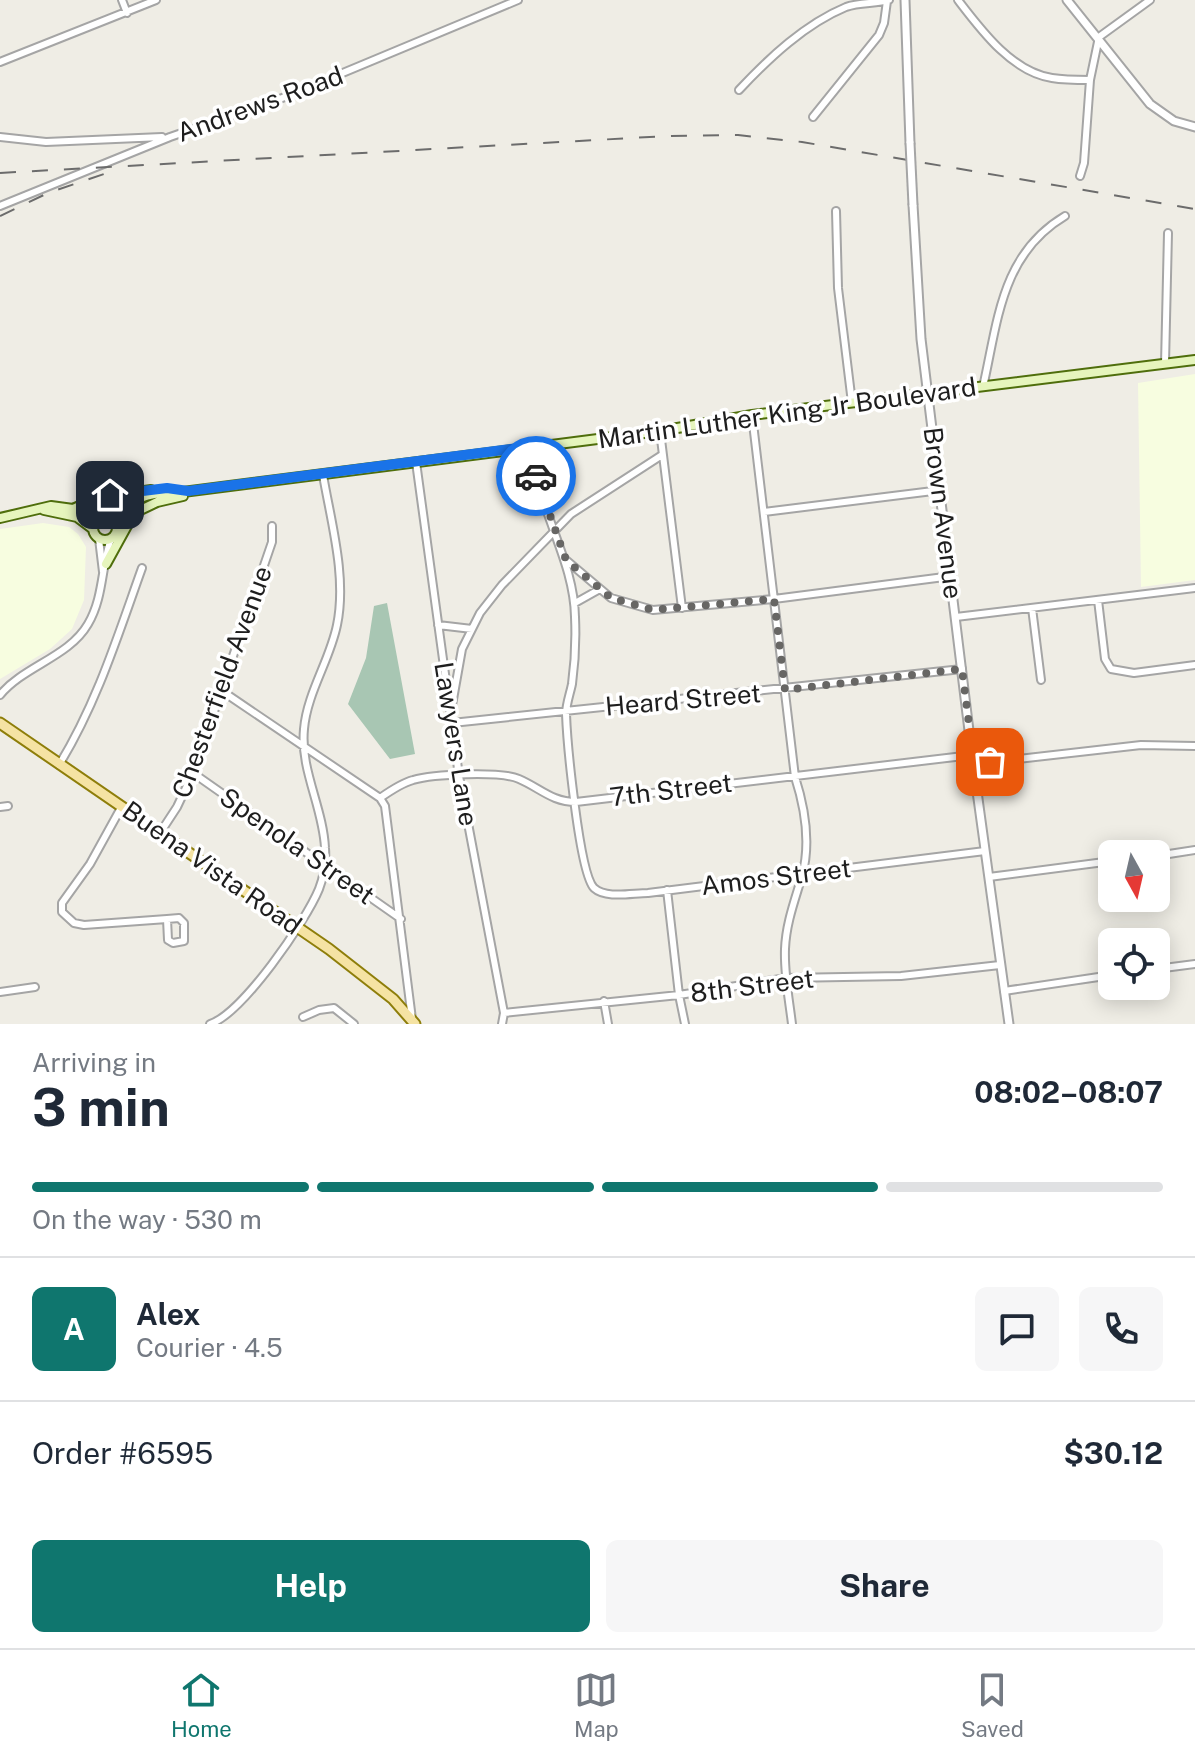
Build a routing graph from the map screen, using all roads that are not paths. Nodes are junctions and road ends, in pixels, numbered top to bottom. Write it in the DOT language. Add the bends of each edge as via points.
graph roads {
  1 [pos="122,0"];
  2 [pos="156,0"];
  3 [pos="518,0"];
  4 [pos="905,0"];
  5 [pos="958,0"];
  6 [pos="1067,0"];
  7 [pos="1150,0"];
  8 [pos="888,1"];
  9 [pos="127,13"];
  10 [pos="1099,37"];
  11 [pos="0,62"];
  12 [pos="1090,80"];
  13 [pos="739,90"];
  14 [pos="813,117"];
  15 [pos="1195,127"];
  16 [pos="0,137"];
  17 [pos="170,137"];
  18 [pos="1080,176"];
  19 [pos="0,206"];
  20 [pos="836,211"];
  21 [pos="1065,216"];
  22 [pos="1168,233"];
  23 [pos="1195,360"];
  24 [pos="1165,364"];
  25 [pos="983,387"];
  26 [pos="928,393"];
  27 [pos="852,403"];
  28 [pos="752,415"];
  29 [pos="660,431"];
  30 [pos="534,446"];
  31 [pos="662,455"];
  32 [pos="416,462"];
  33 [pos="323,475"];
  34 [pos="198,490"];
  35 [pos="941,490"];
  36 [pos="188,491"];
  37 [pos="175,493"];
  38 [pos="43,509"];
  39 [pos="73,509"];
  40 [pos="764,512"];
  41 [pos="109,516"];
  42 [pos="0,518"];
  43 [pos="97,518"];
  44 [pos="272,526"];
  45 [pos="93,529"];
  46 [pos="117,529"];
  47 [pos="554,530"];
  48 [pos="99,539"];
  49 [pos="111,539"];
  50 [pos="566,560"];
  51 [pos="106,564"];
  52 [pos="142,568"];
  53 [pos="103,576"];
  54 [pos="952,576"];
  55 [pos="1195,588"];
  56 [pos="600,589"];
  57 [pos="774,599"];
  58 [pos="1098,600"];
  59 [pos="575,603"];
  60 [pos="682,608"];
  61 [pos="1032,608"];
  62 [pos="956,617"];
  63 [pos="438,625"];
  64 [pos="472,629"];
  65 [pos="1195,665"];
  66 [pos="962,669"];
  67 [pos="1041,680"];
  68 [pos="785,690"];
  69 [pos="222,691"];
  70 [pos="0,695"];
  71 [pos="566,710"];
  72 [pos="451,713"];
  73 [pos="0,723"];
  74 [pos="452,723"];
  75 [pos="303,745"];
  76 [pos="1195,746"];
  77 [pos="325,760"];
  78 [pos="973,760"];
  79 [pos="59,765"];
  80 [pos="193,773"];
  81 [pos="308,773"];
  82 [pos="459,776"];
  83 [pos="795,777"];
  84 [pos="380,798"];
  85 [pos="576,802"];
  86 [pos="122,806"];
  87 [pos="159,834"];
  88 [pos="1195,850"];
  89 [pos="985,851"];
  90 [pos="1170,854"];
  91 [pos="1098,863"];
  92 [pos="325,865"];
  93 [pos="802,875"];
  94 [pos="989,877"];
  95 [pos="667,890"];
  96 [pos="167,919"];
  97 [pos="401,919"];
  98 [pos="296,927"];
  99 [pos="1195,964"];
  100 [pos="1000,965"];
  101 [pos="1170,967"];
  102 [pos="1098,977"];
  103 [pos="787,978"];
  104 [pos="35,987"];
  105 [pos="1004,991"];
  106 [pos="0,992"];
  107 [pos="679,995"];
  108 [pos="604,1001"];
  109 [pos="504,1013"];
  110 [pos="303,1017"];
  111 [pos="214,1023"];
  112 [pos="414,1023"];
  113 [pos="354,1024"];
  114 [pos="502,1024"];
  115 [pos="608,1024"];
  116 [pos="685,1024"];
  117 [pos="792,1024"];
  118 [pos="1009,1024"];
  1 -- 9 [label="street"];
  2 -- 9 [label="street"];
  3 -- 17 [label="street, Andrews Road" via="285,97"];
  4 -- 26 [label="street, Brown Avenue, bridge" via="915,277"];
  5 -- 12 [label="street" via="1024,69 1050,78"];
  6 -- 10 [label="street"];
  7 -- 10 [label="street"];
  8 -- 13 [label="street" via="849,6 814,24"];
  8 -- 14 [label="street" via="879,35"];
  9 -- 11 [label="street"];
  10 -- 12 [label="street"];
  10 -- 15 [label="street" via="1150,104 1174,121"];
  12 -- 18 [label="street"];
  16 -- 17 [label="street" via="46,142"];
  17 -- 19 [label="street, Andrews Road"];
  20 -- 27 [label="street" via="838,288"];
  21 -- 25 [label="street" via="1039,233 1013,273"];
  22 -- 24 [label="street"];
  23 -- 24 [label="main road, Martin Luther King Jr Boulevard"];
  24 -- 25 [label="main road, Martin Luther King Jr Boulevard"];
  25 -- 26 [label="main road, Martin Luther King Jr Boulevard"];
  26 -- 27 [label="main road, Martin Luther King Jr Boulevard"];
  26 -- 35 [label="street, Brown Avenue"];
  27 -- 28 [label="main road, Martin Luther King Jr Boulevard"];
  28 -- 29 [label="main road, Martin Luther King Jr Boulevard"];
  28 -- 40 [label="street"];
  29 -- 30 [label="main road, Martin Luther King Jr Boulevard"];
  29 -- 31 [label="street"];
  30 -- 32 [label="main road, Martin Luther King Jr Boulevard"];
  30 -- 47 [label="street" via="539,489"];
  31 -- 47 [label="street"];
  31 -- 60 [label="street"];
  32 -- 33 [label="main road, Martin Luther King Jr Boulevard"];
  32 -- 63 [label="street, Lawyers Lane"];
  33 -- 34 [label="main road, Martin Luther King Jr Boulevard"];
  33 -- 75 [label="street" via="339,610 307,712"];
  34 -- 36 [label="main road, Martin Luther King Jr Boulevard"];
  34 -- 51 [label="main road" via="134,513"];
  35 -- 40 [label="street"];
  35 -- 54 [label="street, Brown Avenue"];
  36 -- 37 [label="main road, Martin Luther King Jr Boulevard"];
  36 -- 39 [label="main road, Martin Luther King Jr Boulevard" via="167,488 110,495"];
  37 -- 41 [label="main road, Martin Luther King Jr Boulevard" via="146,495"];
  37 -- 46 [label="main road, Martin Luther King Jr Boulevard" via="131,510"];
  38 -- 39 [label="main road, Martin Luther King Jr Boulevard"];
  38 -- 42 [label="main road, Martin Luther King Jr Boulevard"];
  38 -- 45 [label="main road, Martin Luther King Jr Boulevard" via="77,517"];
  39 -- 43 [label="main road, Martin Luther King Jr Boulevard"];
  40 -- 57 [label="street"];
  41 -- 43 [label="main road"];
  41 -- 46 [label="main road"];
  43 -- 45 [label="main road"];
  44 -- 69 [label="street, Chesterfield Avenue" via="272,542"];
  45 -- 48 [label="main road"];
  46 -- 49 [label="main road"];
  47 -- 50 [label="street"];
  47 -- 64 [label="street" via="502,585"];
  48 -- 49 [label="main road"];
  48 -- 53 [label="street"];
  49 -- 51 [label="street"];
  50 -- 56 [label="street"];
  50 -- 59 [label="street"];
  51 -- 53 [label="street"];
  52 -- 79 [label="street" via="102,683"];
  53 -- 70 [label="street" via="88,625"];
  54 -- 57 [label="street"];
  54 -- 62 [label="street, Brown Avenue"];
  55 -- 58 [label="street"];
  56 -- 59 [label="street"];
  56 -- 60 [label="street" via="642,608"];
  57 -- 60 [label="street"];
  57 -- 68 [label="street"];
  58 -- 61 [label="street"];
  58 -- 65 [label="street" via="1105,659 1111,669 1134,673"];
  59 -- 71 [label="street"];
  61 -- 62 [label="street"];
  61 -- 67 [label="street"];
  62 -- 66 [label="street, Brown Avenue"];
  63 -- 64 [label="street"];
  63 -- 72 [label="street, Lawyers Lane"];
  64 -- 72 [label="street" via="462,649"];
  66 -- 68 [label="street, Heard Street"];
  66 -- 78 [label="street, Brown Avenue"];
  68 -- 71 [label="street, Heard Street"];
  68 -- 83 [label="street"];
  69 -- 75 [label="street"];
  69 -- 80 [label="street, Chesterfield Avenue"];
  71 -- 74 [label="street, Heard Street"];
  71 -- 85 [label="street"];
  72 -- 74 [label="street, Lawyers Lane"];
  73 -- 79 [label="main road, Buena Vista Road"];
  74 -- 82 [label="street, Lawyers Lane"];
  75 -- 77 [label="street"];
  75 -- 81 [label="street"];
  76 -- 78 [label="street, 7th Street" via="1141,745"];
  77 -- 81 [label="street"];
  77 -- 84 [label="street"];
  78 -- 83 [label="street, 7th Street"];
  78 -- 89 [label="street, Brown Avenue"];
  79 -- 86 [label="main road, Buena Vista Road"];
  80 -- 87 [label="street, Chesterfield Avenue"];
  80 -- 92 [label="street, Spenola Street"];
  81 -- 92 [label="street"];
  82 -- 84 [label="street, 7th Street" via="410,780"];
  82 -- 85 [label="street, 7th Street" via="519,778 561,802"];
  82 -- 109 [label="street, Lawyers Lane"];
  83 -- 85 [label="street, 7th Street"];
  83 -- 93 [label="street" via="805,819"];
  84 -- 97 [label="street"];
  85 -- 95 [label="street, Amos Street" via="585,865 595,889 608,894"];
  86 -- 87 [label="main road, Buena Vista Road"];
  86 -- 96 [label="street" via="62,903 62,912 84,925"];
  87 -- 98 [label="main road, Buena Vista Road"];
  88 -- 90 [label="street"];
  89 -- 93 [label="street, Amos Street"];
  89 -- 94 [label="street, Brown Avenue"];
  91 -- 94 [label="street"];
  92 -- 97 [label="street, Spenola Street"];
  92 -- 98 [label="street" via="314,900"];
  93 -- 95 [label="street, Amos Street"];
  93 -- 103 [label="street" via="788,922"];
  94 -- 100 [label="street, Brown Avenue"];
  95 -- 107 [label="street"];
  96 -- 96 [label="street" via="182,920 184,941 170,942"];
  97 -- 112 [label="street"];
  98 -- 111 [label="street" via="257,984"];
  98 -- 112 [label="main road, Buena Vista Road" via="393,999"];
  99 -- 101 [label="street"];
  100 -- 103 [label="street, 8th Street" via="901,976"];
  100 -- 105 [label="street, Brown Avenue"];
  102 -- 105 [label="street"];
  103 -- 107 [label="street, 8th Street"];
  103 -- 117 [label="street"];
  104 -- 106 [label="street"];
  105 -- 118 [label="street, Brown Avenue"];
  107 -- 108 [label="street, 8th Street"];
  107 -- 116 [label="street"];
  108 -- 109 [label="street, 8th Street"];
  108 -- 115 [label="street"];
  109 -- 114 [label="street, Lawyers Lane"];
  110 -- 113 [label="street" via="334,1008"];
}
